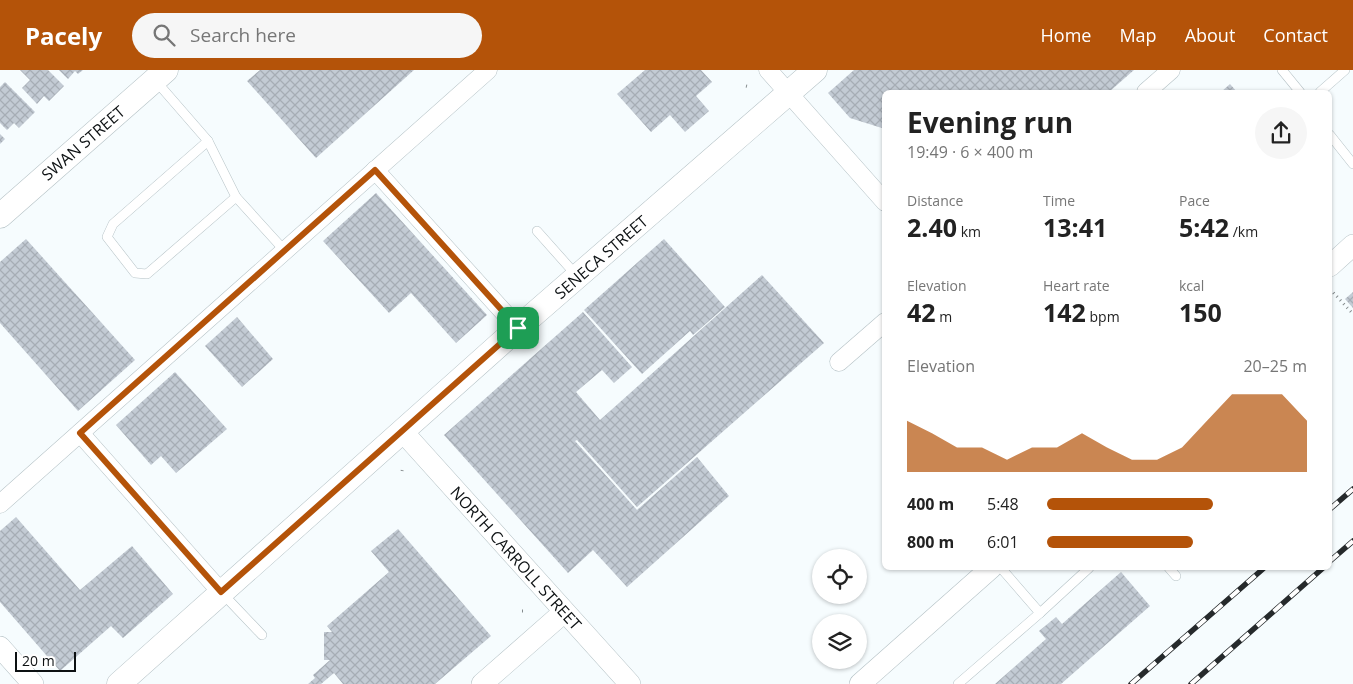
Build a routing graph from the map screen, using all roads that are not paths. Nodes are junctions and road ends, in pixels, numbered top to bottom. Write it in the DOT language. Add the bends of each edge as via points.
graph roads {
  1 [pos="768,70"];
  2 [pos="814,70"];
  3 [pos="1171,70"];
  4 [pos="1282,70"];
  5 [pos="1345,70"];
  6 [pos="479,73"];
  7 [pos="160,75"];
  8 [pos="1148,90"];
  9 [pos="1298,90"];
  10 [pos="1322,90"];
  11 [pos="788,93"];
  12 [pos="1332,137"];
  13 [pos="208,141"];
  14 [pos="1353,164"];
  15 [pos="375,170"];
  16 [pos="236,198"];
  17 [pos="882,199"];
  18 [pos="0,216"];
  19 [pos="537,231"];
  20 [pos="1353,245"];
  21 [pos="285,251"];
  22 [pos="1332,264"];
  23 [pos="578,277"];
  24 [pos="882,325"];
  25 [pos="518,328"];
  26 [pos="839,362"];
  27 [pos="403,432"];
  28 [pos="80,433"];
  29 [pos="0,504"];
  30 [pos="989,570"];
  31 [pos="1003,570"];
  32 [pos="1088,570"];
  33 [pos="1171,570"];
  34 [pos="1176,576"];
  35 [pos="221,592"];
  36 [pos="564,612"];
  37 [pos="1040,613"];
  38 [pos="262,635"];
  39 [pos="0,647"];
  40 [pos="33,684"];
  41 [pos="119,684"];
  42 [pos="482,684"];
  43 [pos="630,684"];
  44 [pos="860,684"];
  45 [pos="958,684"];
  1 -- 11 [label="street"];
  2 -- 11 [label="main road, SENECA STREET"];
  3 -- 8 [label="street"];
  4 -- 9 [label="lane"];
  5 -- 10 [label="lane"];
  6 -- 15 [label="street"];
  7 -- 13 [label="lane"];
  7 -- 18 [label="main road, SWAN STREET"];
  11 -- 17 [label="street"];
  11 -- 23 [label="main road, SENECA STREET"];
  12 -- 14 [label="lane"];
  13 -- 16 [label="lane"];
  13 -- 16 [label="lane" via="114,224 108,237 135,273 148,274"];
  15 -- 21 [label="street"];
  15 -- 25 [label="street"];
  16 -- 21 [label="lane"];
  19 -- 23 [label="lane"];
  20 -- 22 [label="street"];
  21 -- 28 [label="street"];
  23 -- 25 [label="main road, SENECA STREET"];
  24 -- 26 [label="street"];
  25 -- 27 [label="main road, SENECA STREET"];
  27 -- 35 [label="main road, SENECA STREET"];
  27 -- 36 [label="street, NORTH CARROLL STREET"];
  28 -- 29 [label="street"];
  28 -- 35 [label="street"];
  30 -- 44 [label="street"];
  31 -- 37 [label="lane"];
  32 -- 37 [label="lane"];
  33 -- 34 [label="lane"];
  35 -- 38 [label="lane"];
  35 -- 41 [label="main road, SENECA STREET"];
  36 -- 42 [label="street"];
  36 -- 43 [label="street, NORTH CARROLL STREET"];
  37 -- 45 [label="lane"];
  39 -- 40 [label="street"];
}
